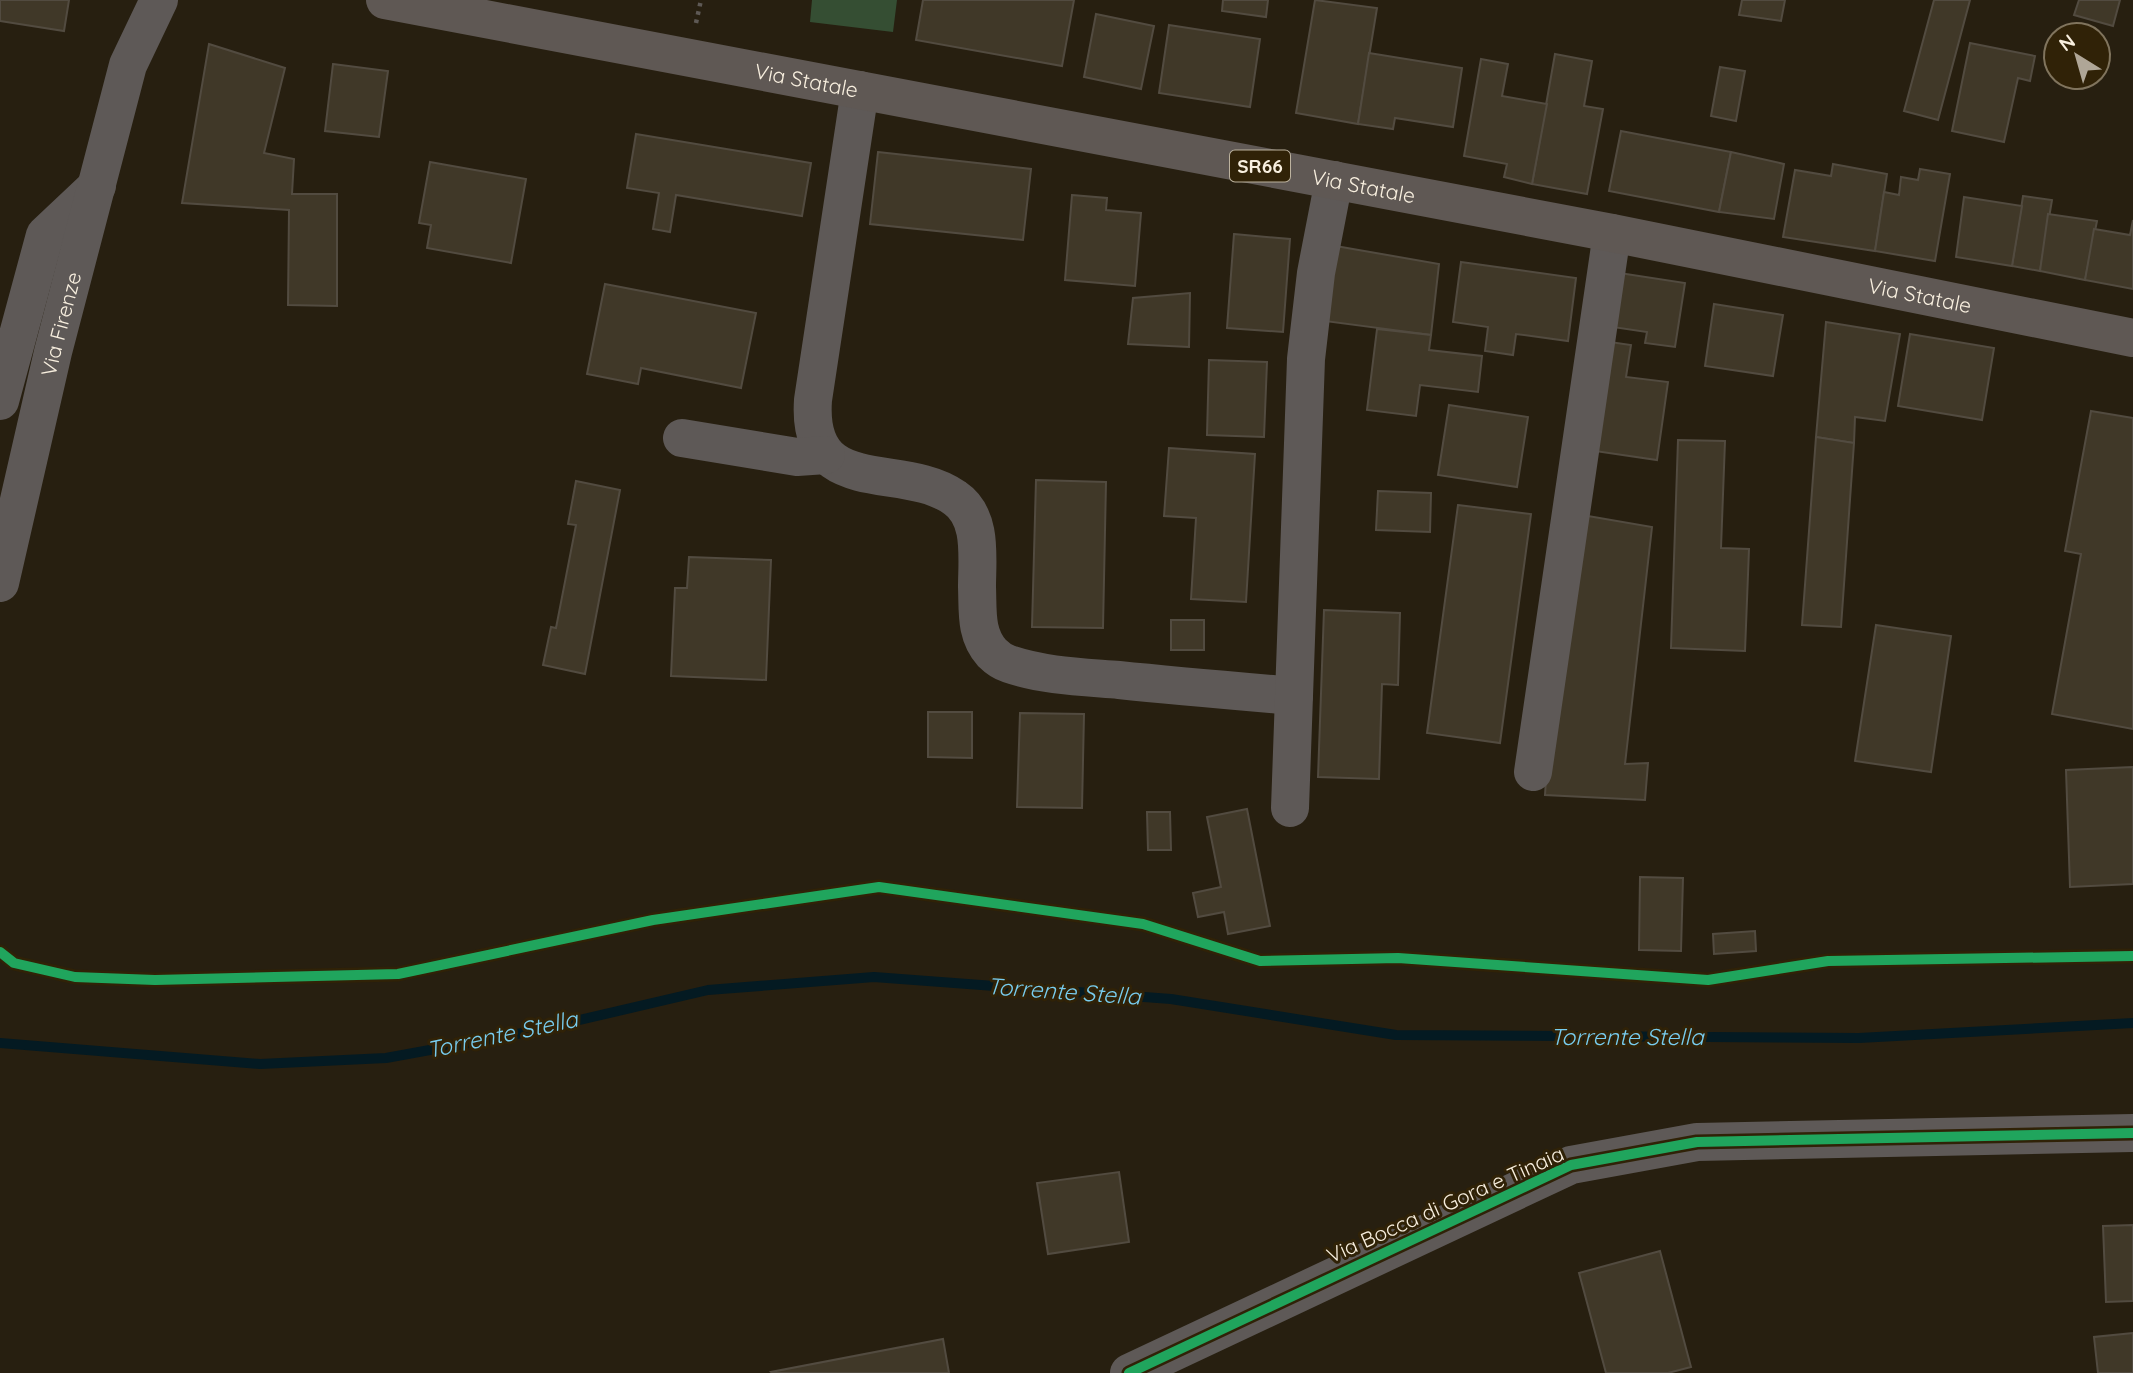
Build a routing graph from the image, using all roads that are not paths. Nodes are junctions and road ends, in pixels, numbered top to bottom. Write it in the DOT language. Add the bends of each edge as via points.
graph roads {
  1 [pos="128,0"];
  2 [pos="159,0"];
  3 [pos="385,0"];
  4 [pos="128,65"];
  5 [pos="860,90"];
  6 [pos="1334,180"];
  7 [pos="97,186"];
  8 [pos="1612,233"];
  9 [pos="9,334"];
  10 [pos="2133,338"];
  11 [pos="0,401"];
  12 [pos="682,438"];
  13 [pos="826,455"];
  14 [pos="0,583"];
  15 [pos="1294,696"];
  16 [pos="1534,772"];
  17 [pos="1290,808"];
  18 [pos="2133,1133"];
  19 [pos="1129,1373"];
  1 -- 4 [label="street"];
  2 -- 4 [label="street"];
  3 -- 5 [label="main road, Via Statale / SR66"];
  4 -- 7 [label="street, Via Firenze"];
  5 -- 6 [label="main road, Via Statale / SR66"];
  5 -- 13 [label="street" via="813,400 814,428"];
  6 -- 8 [label="main road, Via Statale / SR66"];
  6 -- 15 [label="street" via="1306,359"];
  7 -- 9 [label="street" via="45,235"];
  7 -- 14 [label="street, Via Firenze"];
  8 -- 10 [label="main road, Via Statale / SR66"];
  8 -- 16 [label="street"];
  9 -- 11 [label="street"];
  12 -- 13 [label="street" via="797,457"];
  13 -- 15 [label="street" via="848,469 945,492 963,505 976,539 979,629 992,653 1005,663 1074,676"];
  15 -- 17 [label="street"];
  18 -- 19 [label="street, Via Bocca di Gora e Tinaia" via="1698,1142 1571,1165"];
}
